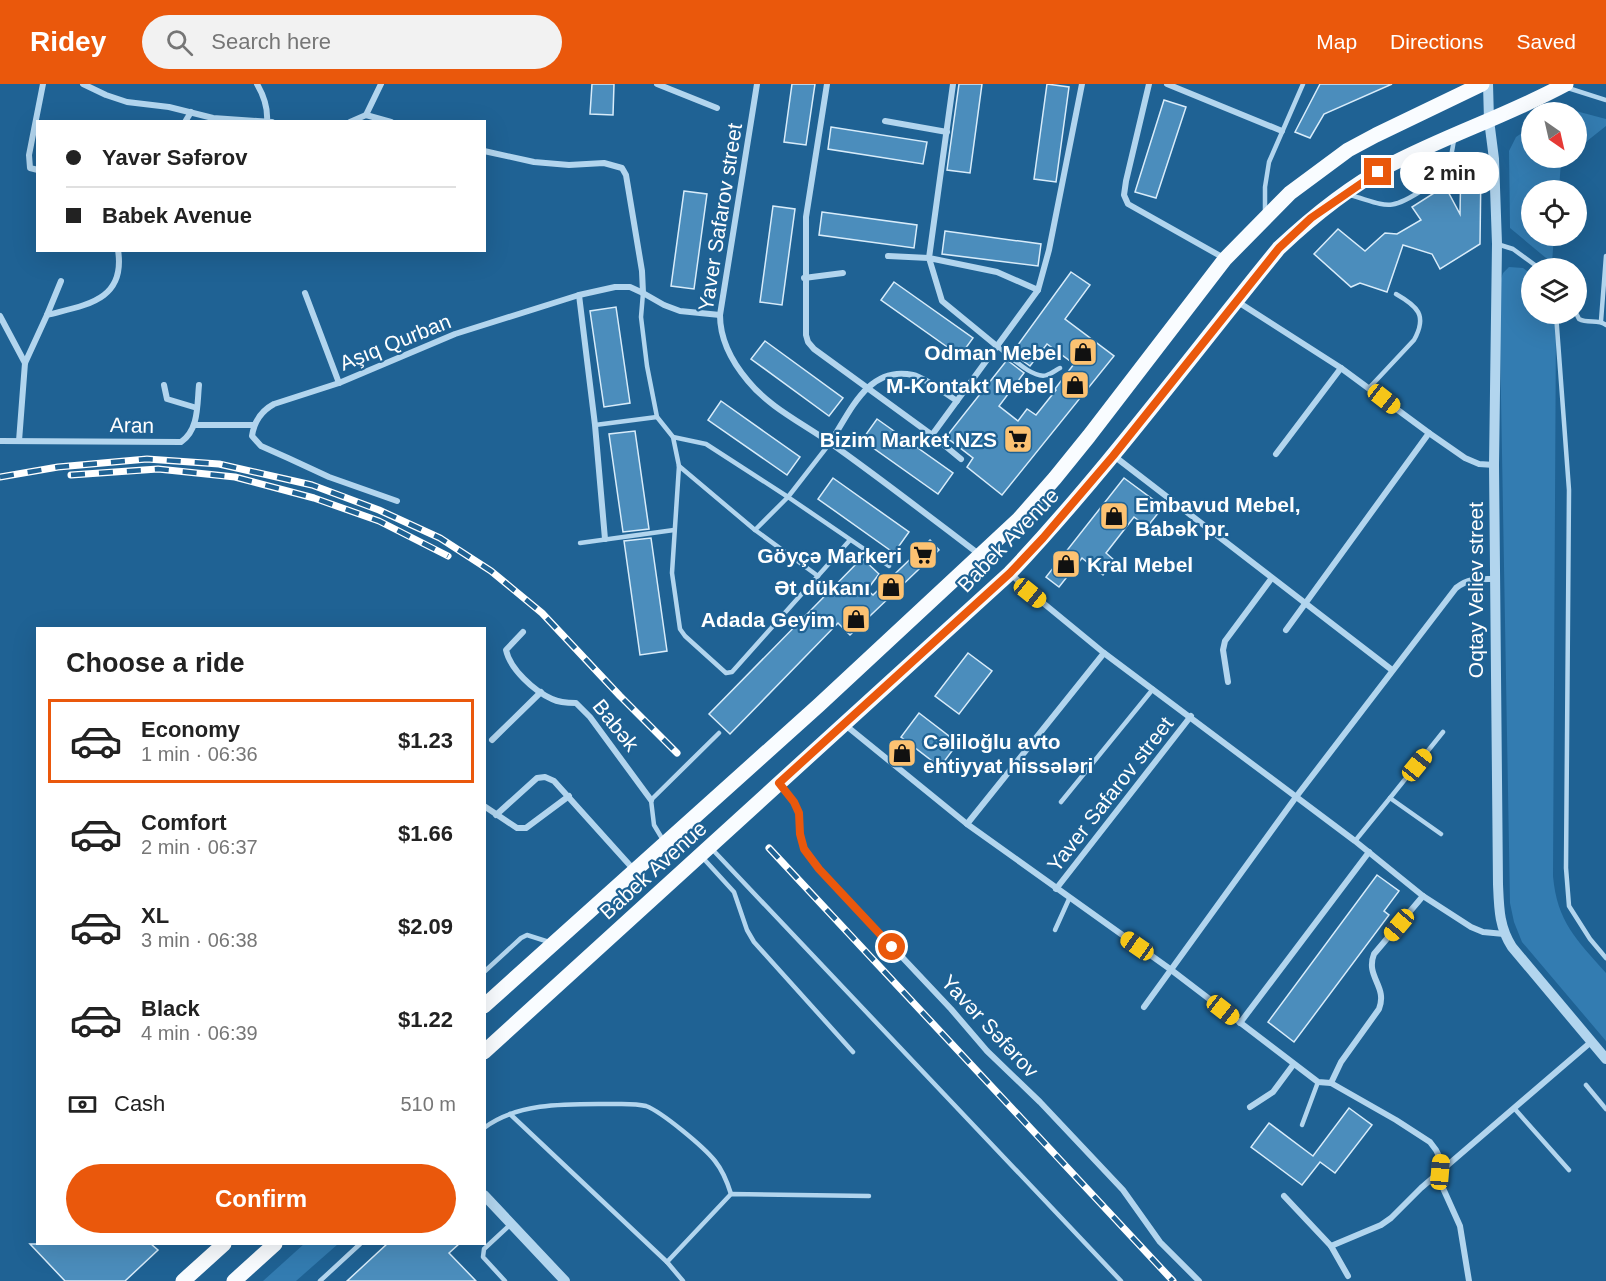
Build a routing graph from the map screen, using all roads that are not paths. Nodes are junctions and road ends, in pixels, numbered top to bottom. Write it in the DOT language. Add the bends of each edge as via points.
graph roads {
  1 [pos="44,84"];
  2 [pos="83,84"];
  3 [pos="257,84"];
  4 [pos="381,84"];
  5 [pos="657,84"];
  6 [pos="757,84"];
  7 [pos="827,84"];
  8 [pos="953,84"];
  9 [pos="1082,84"];
  10 [pos="1149,84"];
  11 [pos="1167,84"];
  12 [pos="1303,84"];
  13 [pos="1482,84"];
  14 [pos="1488,84"];
  15 [pos="1564,85"];
  16 [pos="1606,100"];
  17 [pos="717,108"];
  18 [pos="191,112"];
  19 [pos="366,115"];
  20 [pos="36,120"];
  21 [pos="186,120"];
  22 [pos="249,120"];
  23 [pos="267,120"];
  24 [pos="355,120"];
  25 [pos="384,120"];
  26 [pos="1489,120"];
  27 [pos="885,121"];
  28 [pos="36,122"];
  29 [pos="1282,131"];
  30 [pos="947,132"];
  31 [pos="1456,134"];
  32 [pos="486,151"];
  33 [pos="36,170"];
  34 [pos="1344,193"];
  35 [pos="1264,217"];
  36 [pos="1497,244"];
  37 [pos="118,252"];
  38 [pos="888,256"];
  39 [pos="1606,256"];
  40 [pos="929,258"];
  41 [pos="1525,258"];
  42 [pos="1226,259"];
  43 [pos="843,273"];
  44 [pos="804,278"];
  45 [pos="60,281"];
  46 [pos="1038,290"];
  47 [pos="305,293"];
  48 [pos="643,293"];
  49 [pos="1396,294"];
  50 [pos="579,295"];
  51 [pos="1236,300"];
  52 [pos="47,315"];
  53 [pos="720,315"];
  54 [pos="0,316"];
  55 [pos="1587,321"];
  56 [pos="1604,323"];
  57 [pos="1557,324"];
  58 [pos="998,347"];
  59 [pos="25,363"];
  60 [pos="1060,368"];
  61 [pos="1341,368"];
  62 [pos="339,383"];
  63 [pos="164,385"];
  64 [pos="199,385"];
  65 [pos="867,387"];
  66 [pos="1369,388"];
  67 [pos="957,401"];
  68 [pos="196,408"];
  69 [pos="657,417"];
  70 [pos="195,424"];
  71 [pos="253,425"];
  72 [pos="595,425"];
  73 [pos="1429,434"];
  74 [pos="932,435"];
  75 [pos="674,437"];
  76 [pos="0,441"];
  77 [pos="19,441"];
  78 [pos="830,443"];
  79 [pos="1276,454"];
  80 [pos="1113,456"];
  81 [pos="961,459"];
  82 [pos="1494,465"];
  83 [pos="679,466"];
  84 [pos="788,497"];
  85 [pos="397,501"];
  86 [pos="674,530"];
  87 [pos="754,530"];
  88 [pos="605,539"];
  89 [pos="850,540"];
  90 [pos="580,543"];
  91 [pos="981,555"];
  92 [pos="889,566"];
  93 [pos="1010,573"];
  94 [pos="818,576"];
  95 [pos="1271,579"];
  96 [pos="1494,579"];
  97 [pos="1306,603"];
  98 [pos="1287,630"];
  99 [pos="523,632"];
  100 [pos="1104,653"];
  101 [pos="1392,670"];
  102 [pos="1228,682"];
  103 [pos="1153,689"];
  104 [pos="541,692"];
  105 [pos="1191,716"];
  106 [pos="843,723"];
  107 [pos="719,732"];
  108 [pos="1443,732"];
  109 [pos="492,740"];
  110 [pos="779,783"];
  111 [pos="569,796"];
  112 [pos="1296,797"];
  113 [pos="1390,798"];
  114 [pos="651,800"];
  115 [pos="1061,802"];
  116 [pos="486,807"];
  117 [pos="496,814"];
  118 [pos="967,824"];
  119 [pos="1441,834"];
  120 [pos="1355,841"];
  121 [pos="665,844"];
  122 [pos="706,851"];
  123 [pos="1369,852"];
  124 [pos="635,871"];
  125 [pos="1056,890"];
  126 [pos="1423,896"];
  127 [pos="1069,899"];
  128 [pos="1055,930"];
  129 [pos="1503,934"];
  130 [pos="555,944"];
  131 [pos="1606,958"];
  132 [pos="1170,969"];
  133 [pos="486,970"];
  134 [pos="486,1004"];
  135 [pos="1144,1007"];
  136 [pos="1240,1023"];
  137 [pos="1591,1042"];
  138 [pos="486,1050"];
  139 [pos="854,1052"];
  140 [pos="1606,1059"];
  141 [pos="1293,1065"];
  142 [pos="1318,1082"];
  143 [pos="1331,1083"];
  144 [pos="1586,1085"];
  145 [pos="1250,1107"];
  146 [pos="1514,1108"];
  147 [pos="1606,1108"];
  148 [pos="510,1114"];
  149 [pos="1302,1125"];
  150 [pos="486,1127"];
  151 [pos="1569,1170"];
  152 [pos="1440,1172"];
  153 [pos="731,1194"];
  154 [pos="868,1196"];
  155 [pos="1284,1196"];
  156 [pos="486,1197"];
  157 [pos="511,1224"];
  158 [pos="223,1245"];
  159 [pos="274,1245"];
  160 [pos="359,1245"];
  161 [pos="1331,1246"];
  162 [pos="667,1262"];
  163 [pos="1348,1275"];
  164 [pos="183,1281"];
  165 [pos="234,1281"];
  166 [pos="320,1281"];
  167 [pos="505,1281"];
  168 [pos="564,1281"];
  169 [pos="683,1281"];
  170 [pos="1121,1281"];
  171 [pos="1199,1281"];
  172 [pos="1469,1281"];
  1 -- 20 [label="street"];
  2 -- 18 [label="street" via="127,102"];
  3 -- 23 [label="street"];
  4 -- 19 [label="street"];
  5 -- 17 [label="street, Yaver Safarov street"];
  6 -- 53 [label="street, Yaver Safarov street"];
  7 -- 44 [label="street" via="806,218"];
  8 -- 30 [label="street"];
  9 -- 46 [label="street"];
  10 -- 42 [label="street" via="1124,195 1128,204"];
  11 -- 29 [label="street"];
  12 -- 29 [label="lane"];
  13 -- 35 [label="main road, Babek Avenue" via="1348,150"];
  14 -- 26 [label="street, Oqtay Veliev street"];
  15 -- 16 [label="lane"];
  15 -- 26 [label="main road, Babek Avenue"];
  18 -- 21 [label="street"];
  18 -- 22 [label="street"];
  19 -- 24 [label="street"];
  19 -- 25 [label="street"];
  26 -- 31 [label="main road, Babek Avenue"];
  26 -- 36 [label="street, Oqtay Veliev street"];
  27 -- 30 [label="street"];
  28 -- 33 [label="street" via="29,155 30,168"];
  29 -- 35 [label="lane" via="1269,162"];
  30 -- 40 [label="street"];
  31 -- 34 [label="main road, Babek Avenue" via="1390,165"];
  31 -- 34 [label="lane" via="1446,172 1403,202 1384,205"];
  32 -- 48 [label="street" via="534,162 604,163 622,168"];
  34 -- 51 [label="main road, Babek Avenue" via="1279,248"];
  35 -- 42 [label="main road, Babek Avenue"];
  36 -- 41 [label="lane"];
  36 -- 82 [label="street, Oqtay Veliev street"];
  37 -- 52 [label="street" via="120,265 115,282 104,297"];
  38 -- 40 [label="street"];
  39 -- 56 [label="lane"];
  40 -- 46 [label="street" via="997,272"];
  40 -- 58 [label="street" via="942,301"];
  42 -- 91 [label="main road, Babek Avenue" via="1055,478"];
  43 -- 44 [label="street"];
  44 -- 65 [label="street" via="808,342"];
  45 -- 52 [label="street"];
  46 -- 58 [label="street"];
  47 -- 62 [label="street"];
  48 -- 50 [label="street, Aşıq Qurban" via="630,287 615,287"];
  48 -- 53 [label="street, Aşıq Qurban" via="680,311"];
  48 -- 69 [label="lane" via="641,317"];
  49 -- 66 [label="lane" via="1414,304 1419,312 1419,330"];
  50 -- 62 [label="street, Aşıq Qurban" via="455,334"];
  50 -- 72 [label="street"];
  51 -- 61 [label="street"];
  51 -- 80 [label="main road, Babek Avenue"];
  52 -- 59 [label="street"];
  53 -- 78 [label="street, Yaver Safarov street" via="725,343 749,383 772,404"];
  54 -- 59 [label="street"];
  55 -- 56 [label="lane"];
  57 -- 131 [label="lane" via="1569,490 1569,906"];
  58 -- 60 [label="lane" via="1040,376"];
  58 -- 67 [label="street"];
  59 -- 77 [label="street"];
  61 -- 66 [label="street"];
  61 -- 79 [label="street"];
  62 -- 71 [label="street, Aşıq Qurban" via="274,404"];
  63 -- 68 [label="street" via="167,399"];
  64 -- 68 [label="street"];
  65 -- 67 [label="street" via="878,378 915,375"];
  65 -- 74 [label="street"];
  65 -- 78 [label="street"];
  66 -- 73 [label="street"];
  67 -- 74 [label="street"];
  68 -- 70 [label="street"];
  69 -- 72 [label="lane"];
  69 -- 75 [label="lane"];
  70 -- 71 [label="street"];
  70 -- 77 [label="street, Aran" via="182,442"];
  71 -- 85 [label="street" via="252,436 261,446 329,477"];
  72 -- 88 [label="street"];
  73 -- 82 [label="street" via="1465,458"];
  73 -- 97 [label="street"];
  74 -- 81 [label="street"];
  75 -- 83 [label="lane"];
  75 -- 84 [label="lane" via="706,444"];
  76 -- 77 [label="street, Aran"];
  78 -- 84 [label="lane"];
  78 -- 91 [label="street, Yaver Safarov street"];
  80 -- 93 [label="main road, Babek Avenue"];
  80 -- 95 [label="street"];
  82 -- 96 [label="street, Oqtay Veliev street"];
  83 -- 86 [label="lane"];
  83 -- 87 [label="lane"];
  84 -- 87 [label="lane"];
  84 -- 89 [label="lane"];
  86 -- 88 [label="lane"];
  86 -- 94 [label="lane" via="672,573 680,629 726,673 732,672"];
  87 -- 94 [label="lane"];
  88 -- 90 [label="lane"];
  89 -- 92 [label="lane"];
  89 -- 94 [label="lane"];
  91 -- 121 [label="main road, Babek Avenue"];
  93 -- 100 [label="street, Yaver Safarov street"];
  93 -- 106 [label="main road, Babek Avenue"];
  95 -- 97 [label="street"];
  95 -- 102 [label="street" via="1225,641"];
  96 -- 101 [label="street" via="1474,578 1456,588"];
  96 -- 129 [label="street, Oqtay Veliev street" via="1498,884"];
  97 -- 98 [label="street"];
  97 -- 101 [label="street"];
  99 -- 104 [label="street, Babək" via="506,650 508,659"];
  100 -- 103 [label="street, Yaver Safarov street"];
  100 -- 118 [label="street"];
  101 -- 112 [label="street"];
  103 -- 105 [label="street, Yaver Safarov street"];
  103 -- 115 [label="lane"];
  104 -- 109 [label="street"];
  104 -- 114 [label="street, Babək" via="563,703 576,703 591,717"];
  105 -- 112 [label="street, Yaver Safarov street"];
  105 -- 125 [label="street, Yaver Safarov street"];
  106 -- 110 [label="main road, Babek Avenue"];
  106 -- 118 [label="street, Yaver Safarov street"];
  107 -- 114 [label="lane"];
  108 -- 113 [label="lane"];
  110 -- 122 [label="main road, Babek Avenue"];
  110 -- 171 [label="street, Yavər Səfərov" via="794,802 804,849 819,869 987,1051 1123,1190 1160,1242"];
  111 -- 117 [label="street" via="526,828 517,828"];
  111 -- 117 [label="street" via="554,781 537,778"];
  111 -- 124 [label="street"];
  112 -- 120 [label="street, Yaver Safarov street"];
  112 -- 132 [label="street"];
  113 -- 119 [label="lane"];
  113 -- 120 [label="lane"];
  114 -- 121 [label="lane" via="654,825"];
  116 -- 117 [label="street"];
  118 -- 125 [label="street, Yaver Safarov street"];
  120 -- 123 [label="street, Yaver Safarov street"];
  121 -- 124 [label="main road, Babek Avenue"];
  122 -- 138 [label="main road, Babek Avenue"];
  122 -- 139 [label="lane" via="734,892 754,942"];
  122 -- 170 [label="lane"];
  123 -- 126 [label="street, Yaver Safarov street"];
  123 -- 136 [label="street"];
  124 -- 130 [label="main road, Babek Avenue"];
  125 -- 127 [label="street"];
  126 -- 129 [label="street, Yaver Safarov street" via="1471,927"];
  126 -- 143 [label="street" via="1374,954 1371,970 1382,1000"];
  127 -- 128 [label="lane"];
  127 -- 132 [label="street"];
  129 -- 137 [label="street"];
  130 -- 133 [label="lane" via="527,935"];
  130 -- 134 [label="main road, Babek Avenue"];
  132 -- 135 [label="street"];
  132 -- 136 [label="street"];
  136 -- 141 [label="street"];
  137 -- 140 [label="street"];
  137 -- 146 [label="street"];
  141 -- 142 [label="street"];
  141 -- 145 [label="street" via="1273,1092"];
  142 -- 143 [label="street"];
  142 -- 149 [label="lane"];
  143 -- 152 [label="street" via="1430,1142 1441,1160"];
  144 -- 147 [label="lane"];
  146 -- 151 [label="lane"];
  146 -- 152 [label="street"];
  148 -- 150 [label="lane"];
  148 -- 153 [label="lane" via="549,1106 646,1106 662,1114 714,1159"];
  148 -- 162 [label="lane"];
  152 -- 161 [label="street" via="1386,1222"];
  152 -- 172 [label="street" via="1460,1226"];
  153 -- 154 [label="lane"];
  153 -- 162 [label="lane"];
  155 -- 161 [label="street"];
  156 -- 157 [label="street"];
  157 -- 167 [label="lane" via="484,1250 483,1257"];
  157 -- 168 [label="street"];
  158 -- 164 [label="main road"];
  159 -- 165 [label="main road"];
  160 -- 166 [label="lane"];
  161 -- 163 [label="street"];
  162 -- 169 [label="lane"];
}
